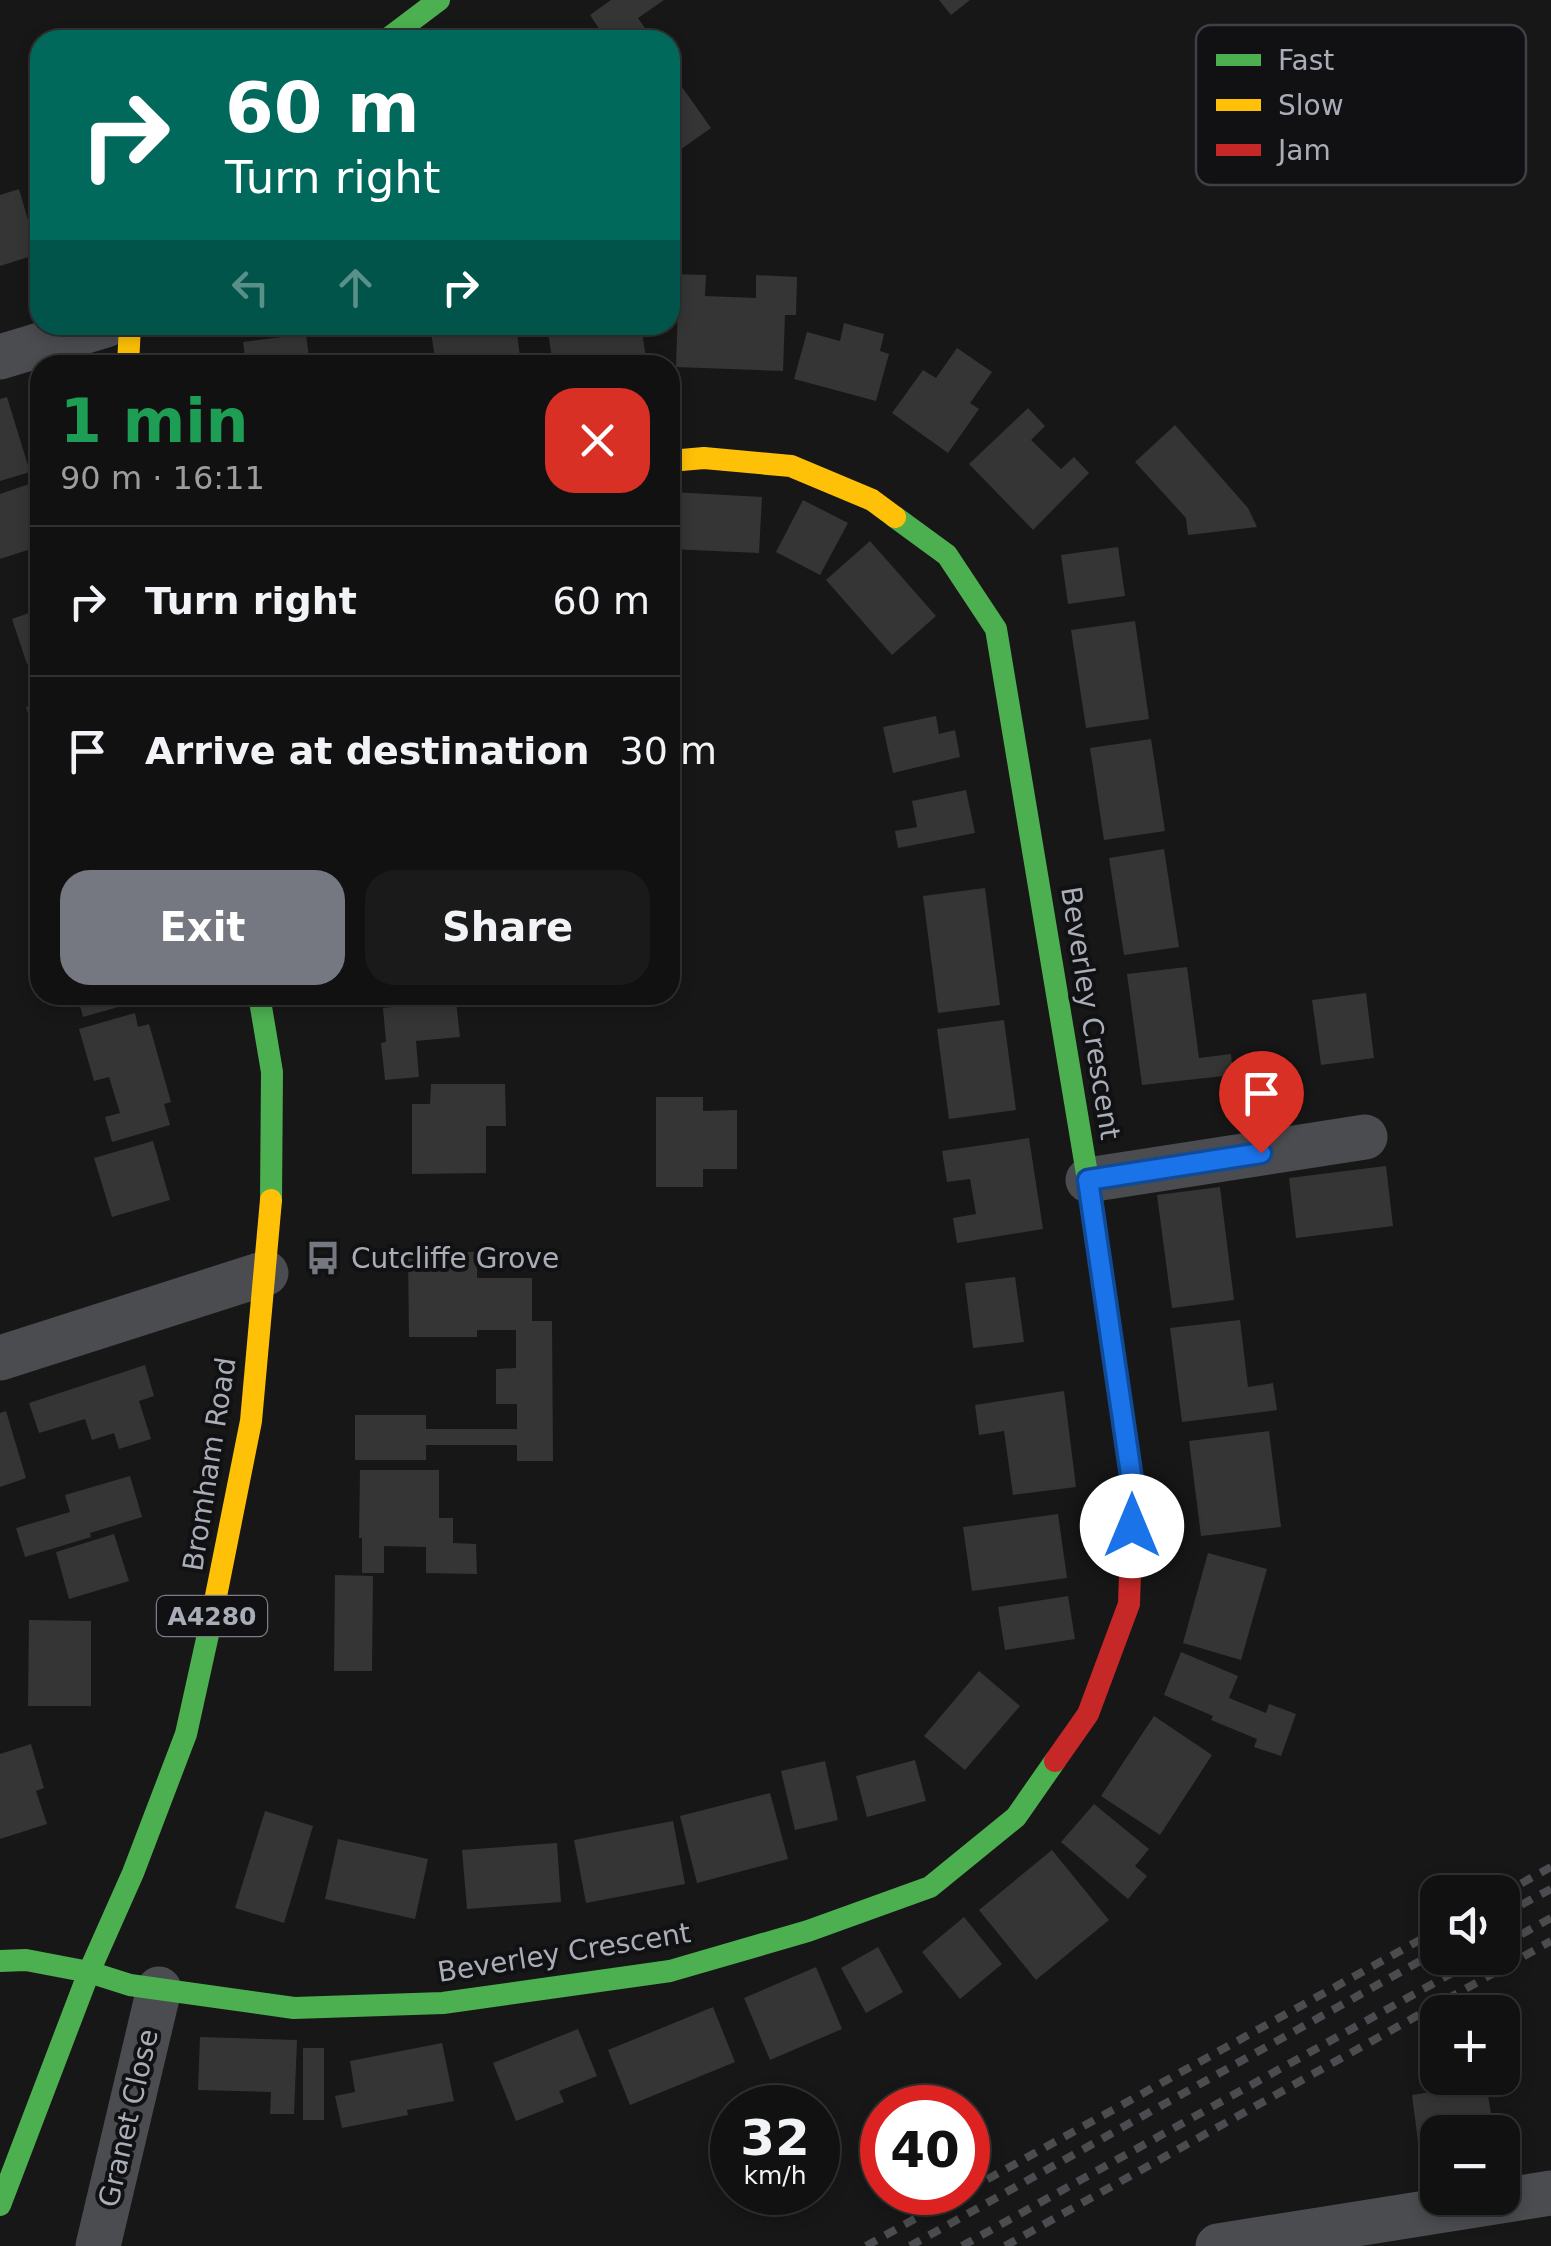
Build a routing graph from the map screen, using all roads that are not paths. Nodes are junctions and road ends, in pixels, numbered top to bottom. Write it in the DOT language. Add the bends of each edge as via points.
graph roads {
  1 [pos="440,0"];
  2 [pos="400,30"];
  3 [pos="74,335"];
  4 [pos="0,358"];
  5 [pos="680,460"];
  6 [pos="261,1005"];
  7 [pos="1365,1137"];
  8 [pos="1088,1180"];
  9 [pos="266,1273"];
  10 [pos="0,1358"];
  11 [pos="0,1961"];
  12 [pos="89,1972"];
  13 [pos="159,1989"];
  14 [pos="1551,2193"];
  15 [pos="0,2205"];
  16 [pos="1218,2245"];
  17 [pos="98,2246"];
  1 -- 2 [label="street"];
  3 -- 4 [label="street"];
  5 -- 8 [label="street, Beverley Crescent" via="791,466 872,500 947,555 996,630"];
  6 -- 9 [label="street, Bromham Road / A4280" via="272,1072"];
  7 -- 8 [label="street"];
  8 -- 13 [label="street, Beverley Crescent" via="1133,1488 1129,1604 1088,1714 1016,1817 930,1886 670,1971 443,2003 294,2008"];
  9 -- 10 [label="street"];
  9 -- 12 [label="street, Bromham Road / A4280" via="251,1421 186,1734"];
  11 -- 12 [label="street, Beverley Crescent"];
  12 -- 13 [label="street, Beverley Crescent"];
  12 -- 15 [label="street, Bromham Road / A4280"];
  13 -- 17 [label="street, Granet Close"];
  14 -- 16 [label="street"];
}
